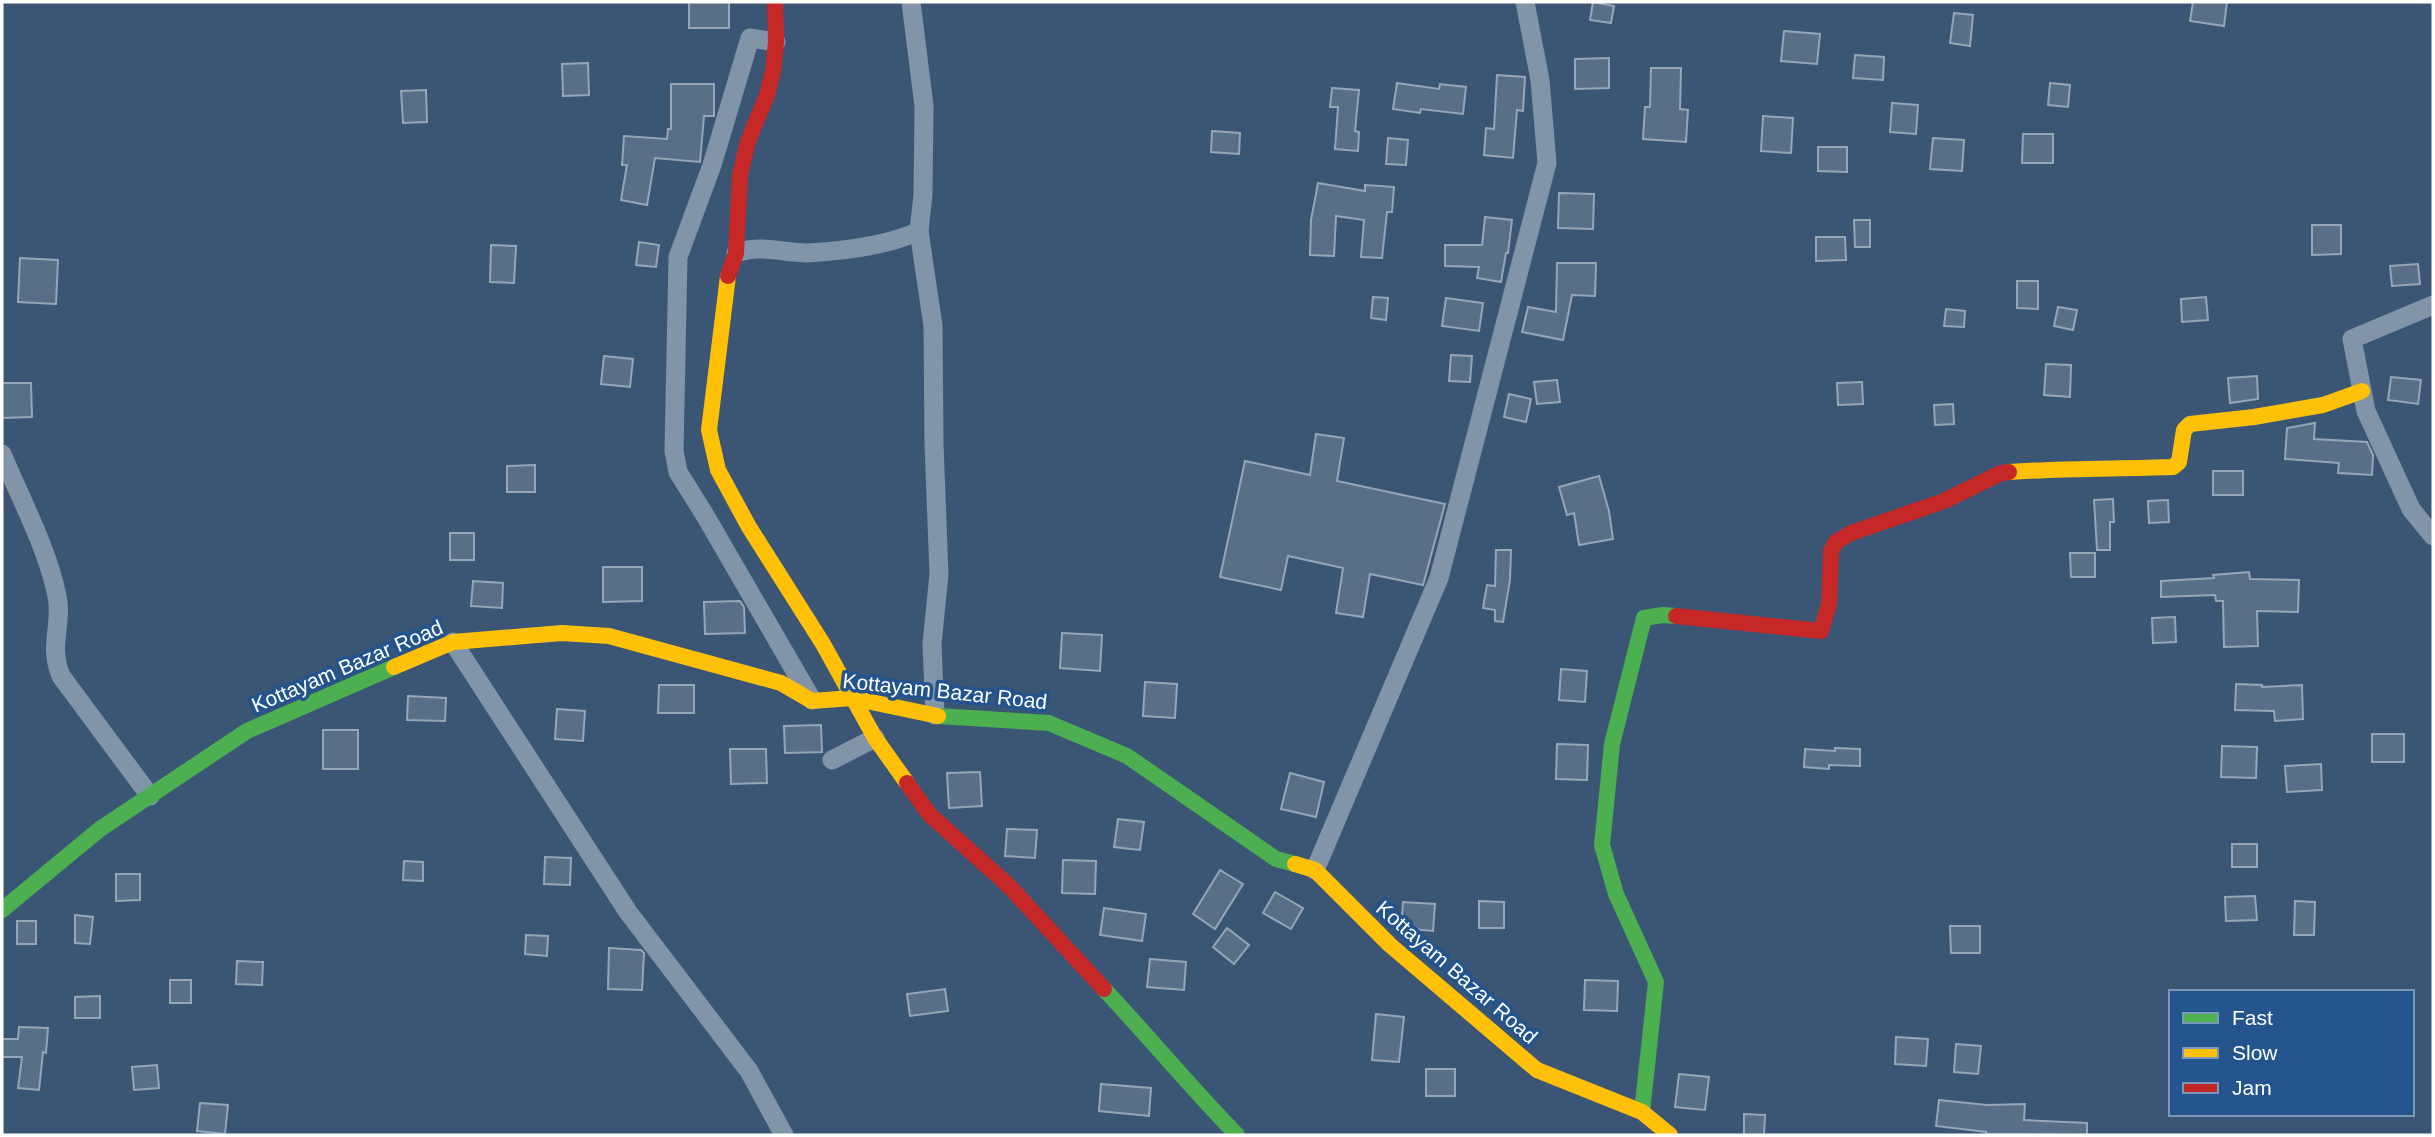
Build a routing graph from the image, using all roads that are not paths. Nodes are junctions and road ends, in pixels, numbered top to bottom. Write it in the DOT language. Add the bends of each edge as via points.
graph roads {
  1 [pos="775,2"];
  2 [pos="911,2"];
  3 [pos="1525,2"];
  4 [pos="776,42"];
  5 [pos="919,232"];
  6 [pos="736,253"];
  7 [pos="2433,305"];
  8 [pos="2362,391"];
  9 [pos="2,454"];
  10 [pos="2433,536"];
  11 [pos="453,642"];
  12 [pos="848,698"];
  13 [pos="813,701"];
  14 [pos="935,715"];
  15 [pos="875,738"];
  16 [pos="832,760"];
  17 [pos="150,796"];
  18 [pos="1315,870"];
  19 [pos="2,910"];
  20 [pos="1642,1112"];
  21 [pos="784,1135"];
  22 [pos="1237,1135"];
  23 [pos="1670,1135"];
  1 -- 4 [label="street"];
  2 -- 5 [label="street" via="924,106"];
  3 -- 18 [label="street" via="1540,80 1547,163 1439,578"];
  4 -- 6 [label="street" via="767,95 740,176"];
  4 -- 13 [label="street" via="750,38 678,257 674,439 678,472"];
  5 -- 6 [label="street" via="898,241 805,253 762,248"];
  5 -- 14 [label="street" via="933,327 939,574 932,644"];
  6 -- 12 [label="street" via="728,273 716,358 709,430 713,453 749,527 822,644"];
  7 -- 8 [label="street" via="2351,339"];
  8 -- 10 [label="street" via="2366,411 2411,509"];
  8 -- 20 [label="street" via="2323,405 2190,424 2184,430 2179,463 2174,467 2001,473 1944,501 1850,533 1831,551 1829,611 1821,631 1663,615 1644,618 1612,744 1602,845 1616,894 1656,982"];
  9 -- 17 [label="street" via="51,569 58,600 54,645 61,676"];
  11 -- 13 [label="street, Kottayam Bazar Road" via="562,633 609,636 781,682"];
  11 -- 17 [label="street, Kottayam Bazar Road" via="247,732"];
  11 -- 21 [label="street" via="628,912 749,1071"];
  12 -- 13 [label="street, Kottayam Bazar Road"];
  12 -- 14 [label="street, Kottayam Bazar Road"];
  12 -- 15 [label="street"];
  14 -- 18 [label="street, Kottayam Bazar Road" via="1049,723 1127,756 1276,859"];
  15 -- 16 [label="street"];
  15 -- 22 [label="street" via="930,815 1009,885"];
  17 -- 19 [label="street, Kottayam Bazar Road" via="100,829"];
  18 -- 20 [label="street, Kottayam Bazar Road" via="1390,945 1537,1070"];
  20 -- 23 [label="street, Kottayam Bazar Road"];
}
